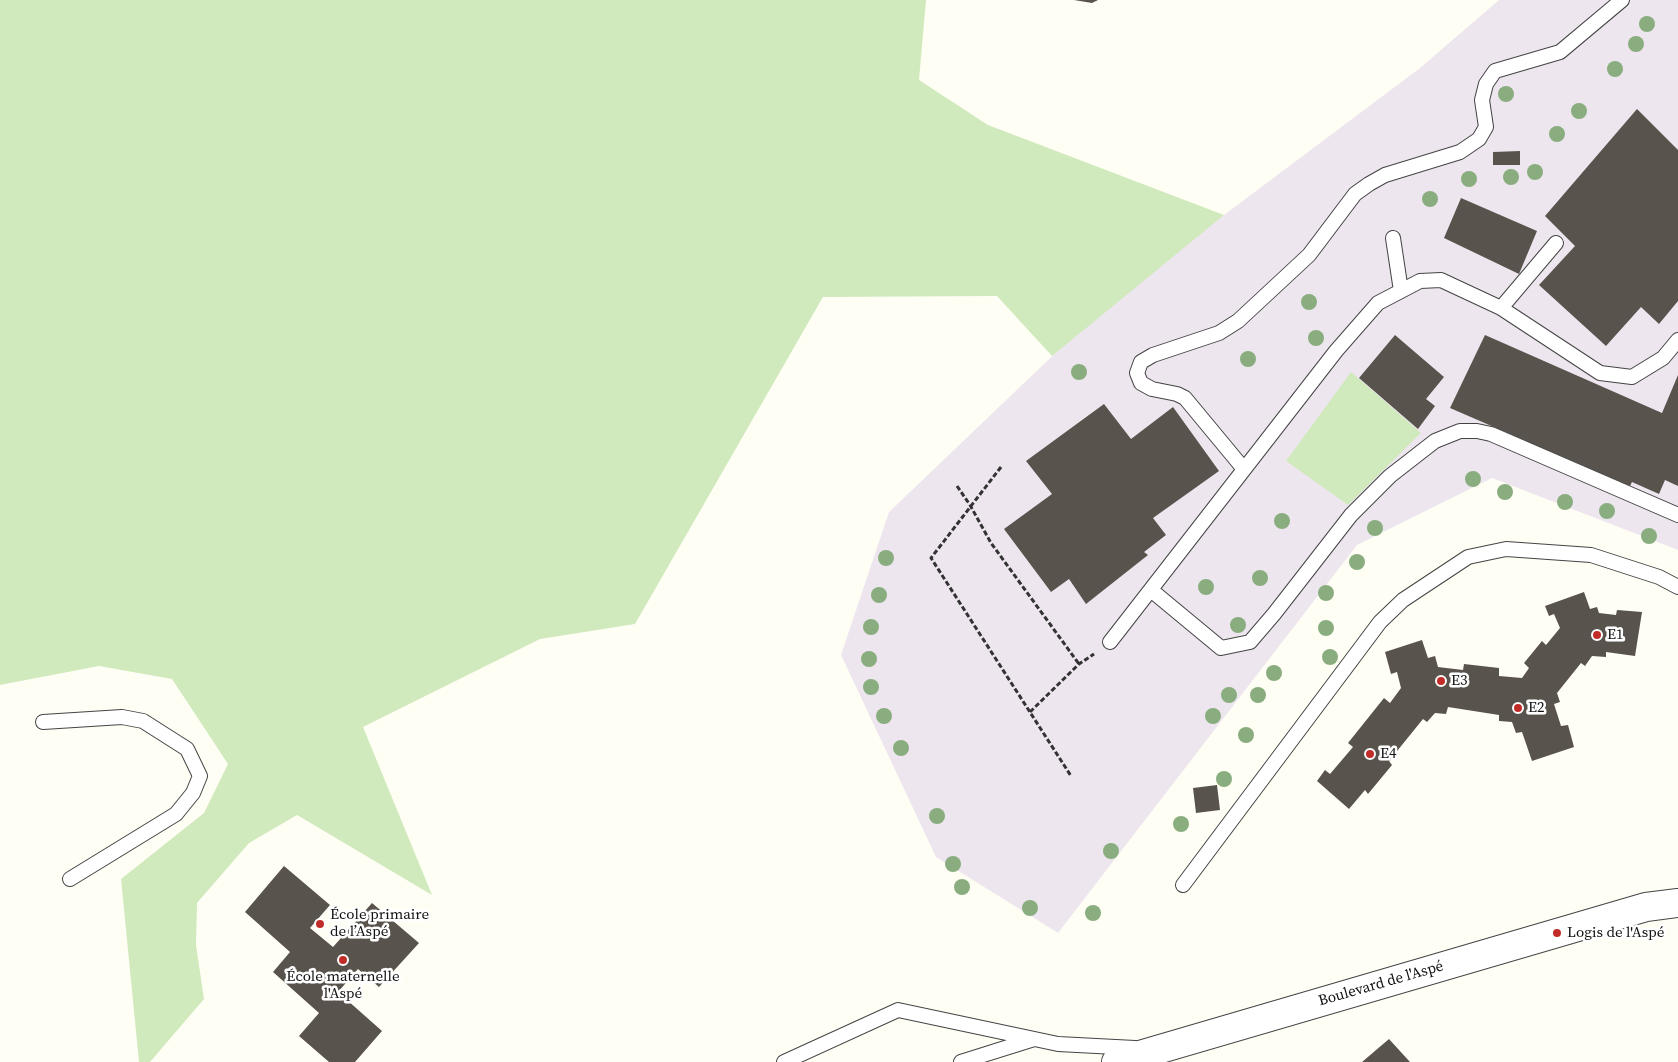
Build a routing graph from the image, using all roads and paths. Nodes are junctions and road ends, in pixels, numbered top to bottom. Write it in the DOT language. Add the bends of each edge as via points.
graph roads {
  1 [pos="1622,0"];
  2 [pos="1393,238"];
  3 [pos="1556,243"];
  4 [pos="1401,291"];
  5 [pos="1501,308"];
  6 [pos="1678,340"];
  7 [pos="1001,467"];
  8 [pos="1243,468"];
  9 [pos="957,486"];
  10 [pos="970,505"];
  11 [pos="1678,515"];
  12 [pos="1678,587"];
  13 [pos="1150,590"];
  14 [pos="1110,642"];
  15 [pos="1079,664"];
  16 [pos="1030,712"];
  17 [pos="43,722"];
  18 [pos="1071,776"];
  19 [pos="70,879"];
  20 [pos="1184,885"];
  21 [pos="1678,886"];
  22 [pos="1678,903"];
  23 [pos="1646,907"];
  24 [pos="1035,1039"];
  25 [pos="1161,1049"];
  26 [pos="784,1062"];
  27 [pos="961,1062"];
  28 [pos="1116,1062"];
  1 -- 8 [label="lane" via="1560,52 1495,71 1486,84 1482,100 1486,127 1479,139 1460,152 1368,184 1355,194 1309,256 1238,321 1219,333 1141,362 1137,373 1142,383 1184,398"];
  2 -- 4 [label="lane"];
  3 -- 5 [label="lane"];
  4 -- 5 [label="lane" via="1420,281 1441,280"];
  4 -- 8 [label="lane" via="1378,303"];
  5 -- 6 [label="lane" via="1600,373 1632,377 1663,358"];
  7 -- 10 [label="path"];
  8 -- 13 [label="lane"];
  9 -- 10 [label="path"];
  10 -- 15 [label="path" via="991,543"];
  10 -- 16 [label="path" via="931,558"];
  11 -- 13 [label="lane" via="1491,434 1477,430 1460,431 1435,441 1390,476 1351,515 1250,642 1221,648"];
  12 -- 20 [label="lane" via="1659,577 1591,555 1506,549 1468,557 1403,600 1380,622"];
  13 -- 14 [label="lane"];
  14 -- 15 [label="path"];
  15 -- 16 [label="path"];
  16 -- 18 [label="path"];
  17 -- 19 [label="lane" via="122,717 144,721 187,750 200,776 193,793 176,814"];
  21 -- 23 [label="street, Boulevard de l'Aspé"];
  22 -- 23 [label="street, Boulevard de l'Aspé"];
  23 -- 25 [label="street, Boulevard de l'Aspé"];
  24 -- 25 [label="lane" via="1058,1044"];
  24 -- 26 [label="lane" via="898,1010"];
  24 -- 27 [label="lane"];
  25 -- 28 [label="street, Boulevard de l'Aspé"];
}
